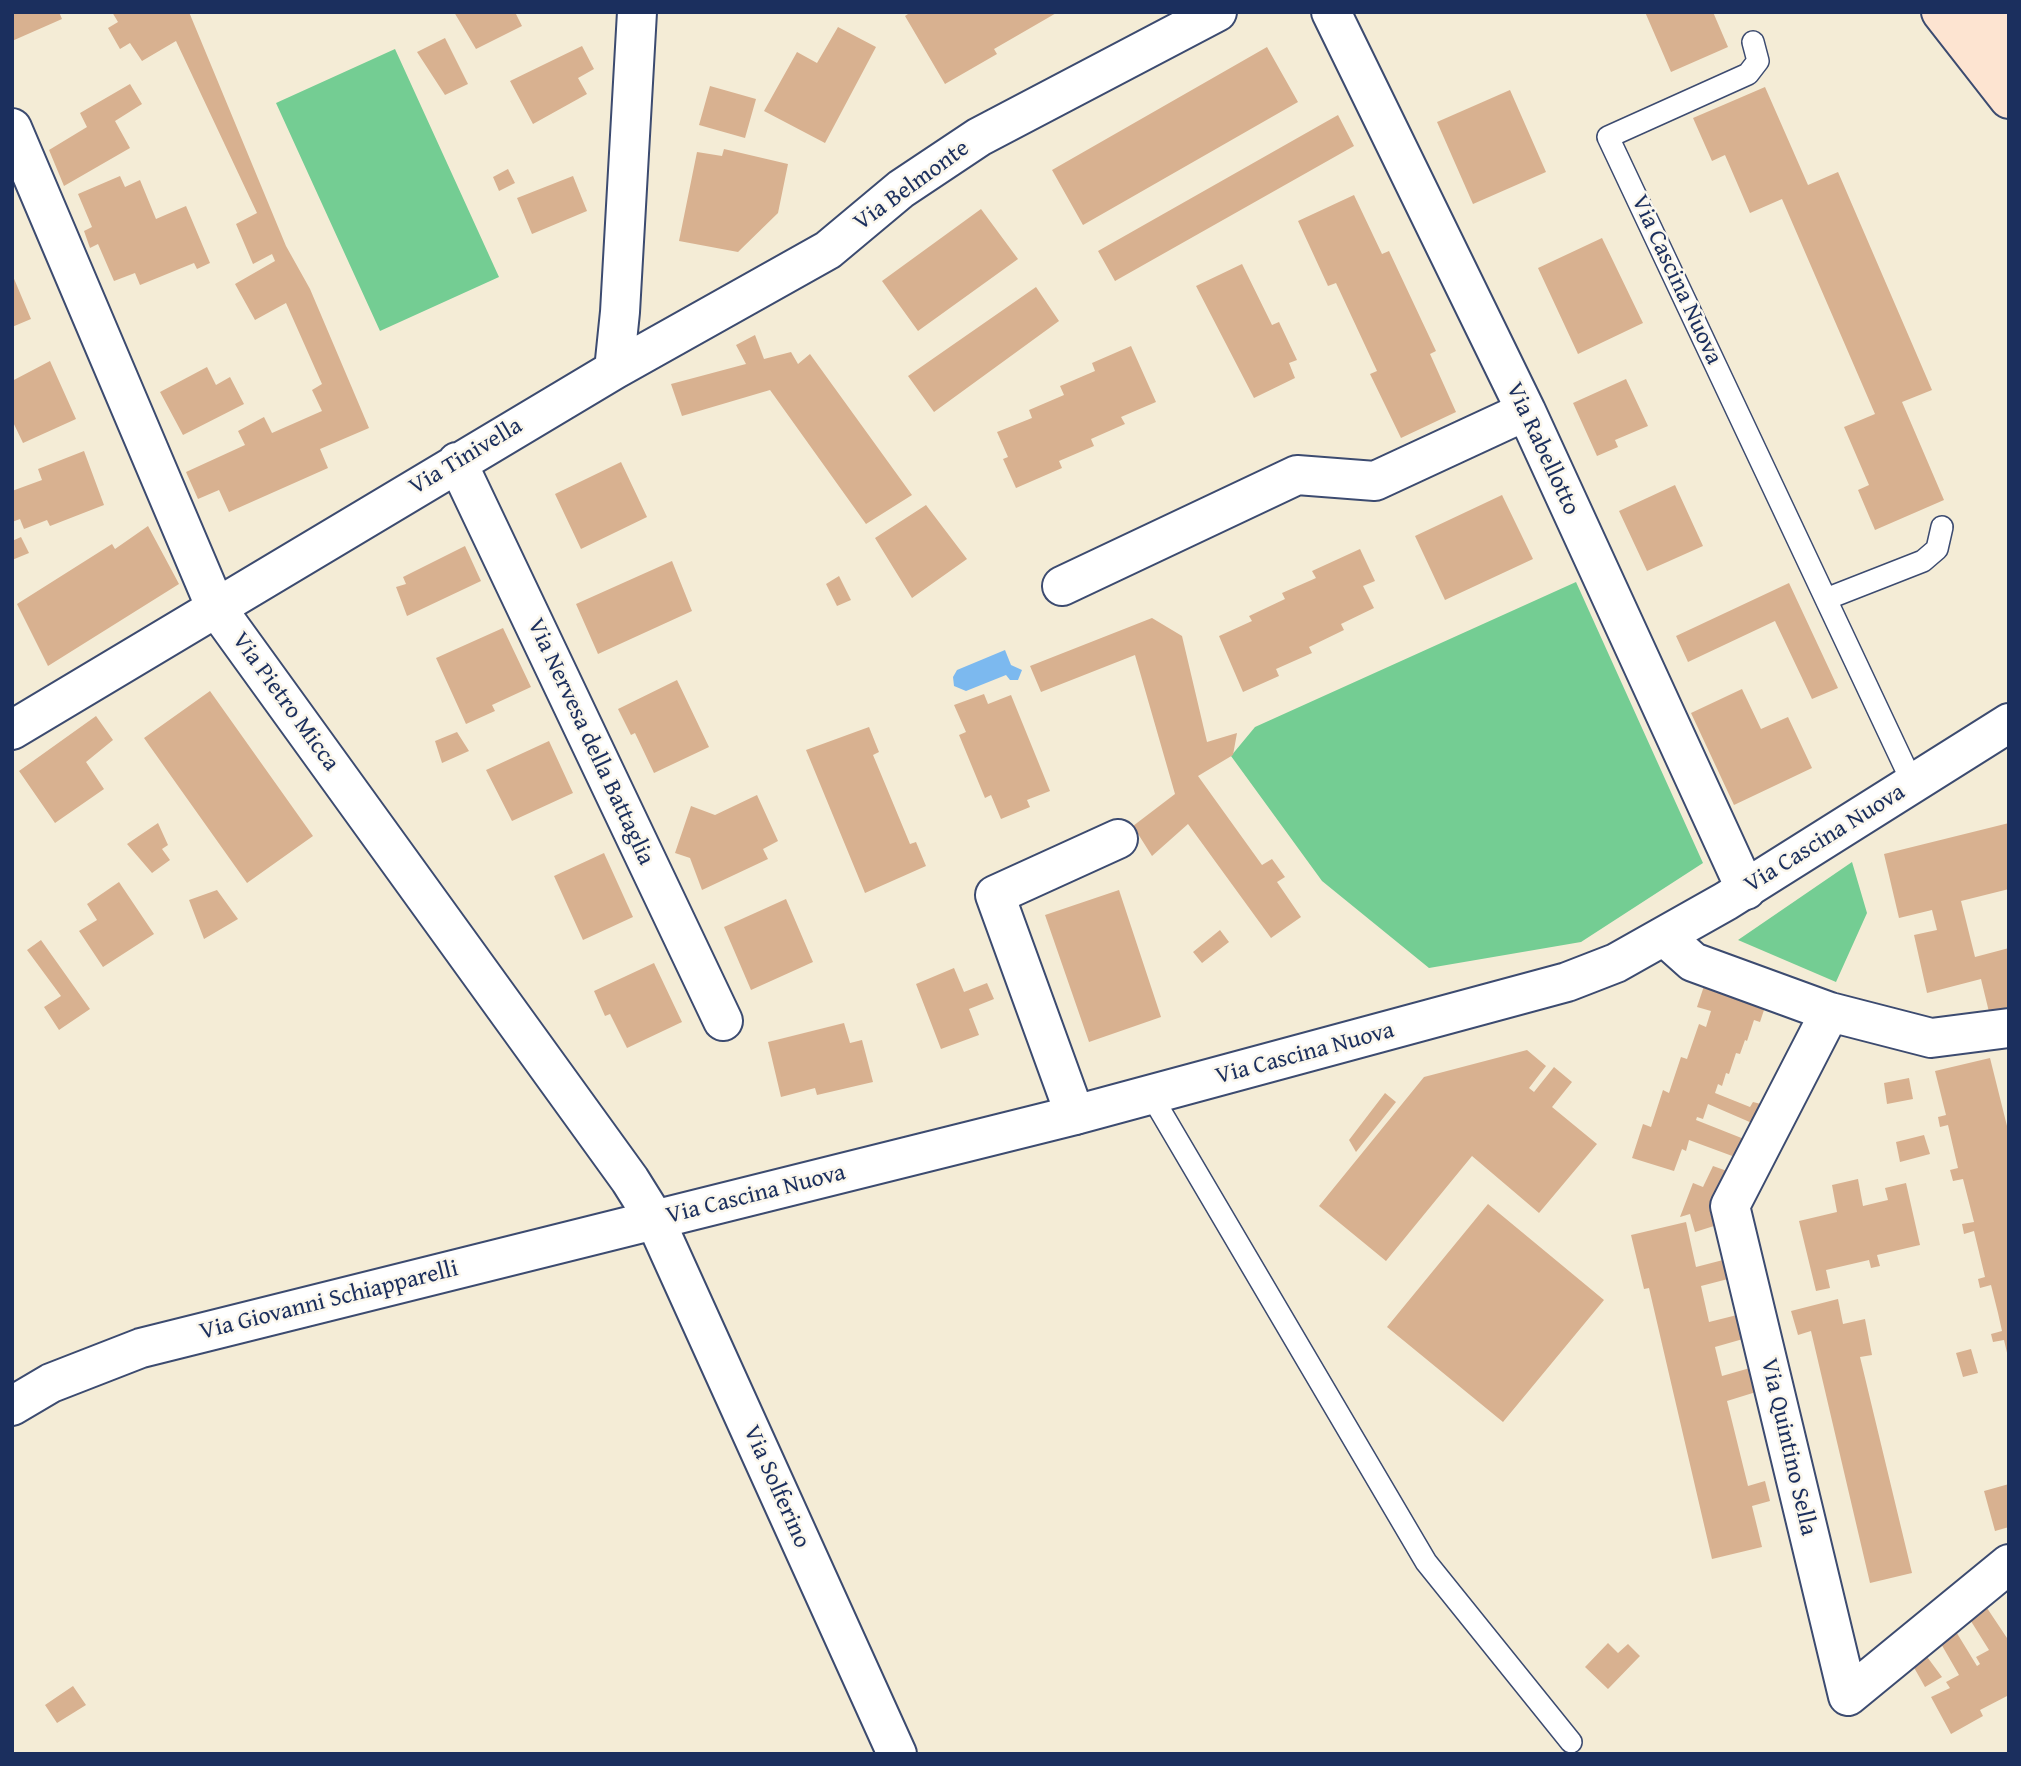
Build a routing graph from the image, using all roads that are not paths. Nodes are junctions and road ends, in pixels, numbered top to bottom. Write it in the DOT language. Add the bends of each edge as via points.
graph roads {
  1 [pos="637,12"];
  2 [pos="1217,12"];
  3 [pos="1331,12"];
  4 [pos="1941,12"];
  5 [pos="1984,12"];
  6 [pos="1753,42"];
  7 [pos="2009,47"];
  8 [pos="2009,99"];
  9 [pos="12,128"];
  10 [pos="614,370"];
  11 [pos="1526,411"];
  12 [pos="457,462"];
  13 [pos="1942,527"];
  14 [pos="1062,586"];
  15 [pos="1826,598"];
  16 [pos="215,606"];
  17 [pos="2009,723"];
  18 [pos="12,730"];
  19 [pos="1913,784"];
  20 [pos="1118,839"];
  21 [pos="1746,890"];
  22 [pos="1665,937"];
  23 [pos="1830,1012"];
  24 [pos="723,1021"];
  25 [pos="2009,1028"];
  26 [pos="1151,1095"];
  27 [pos="1075,1115"];
  28 [pos="655,1220"];
  29 [pos="12,1406"];
  30 [pos="2009,1564"];
  31 [pos="1571,1742"];
  32 [pos="897,1754"];
  1 -- 10 [label="street"];
  2 -- 10 [label="street, Via Belmonte" via="979,137 901,189 828,250"];
  3 -- 11 [label="street, Via Rabellotto"];
  4 -- 8 [label="main road"];
  5 -- 7 [label="main road"];
  6 -- 15 [label="lane, Via Cascina Nuova" via="1758,61 1748,74 1608,137"];
  9 -- 16 [label="street, Via Pietro Micca"];
  10 -- 12 [label="street, Via Tinivella"];
  11 -- 14 [label="street" via="1375,481 1297,475"];
  11 -- 21 [label="street, Via Rabellotto"];
  12 -- 16 [label="street, Via Tinivella"];
  12 -- 24 [label="street, Via Nervesa della Battaglia"];
  13 -- 15 [label="lane" via="1937,549 1923,561"];
  15 -- 19 [label="lane, Via Cascina Nuova"];
  16 -- 18 [label="street, Via Tinivella"];
  16 -- 28 [label="street, Via Pietro Micca"];
  17 -- 19 [label="street, Via Cascina Nuova"];
  19 -- 21 [label="street, Via Cascina Nuova"];
  20 -- 27 [label="street" via="995,895"];
  21 -- 22 [label="street, Via Cascina Nuova"];
  22 -- 23 [label="street" via="1693,962"];
  22 -- 26 [label="street, Via Cascina Nuova" via="1567,982"];
  23 -- 25 [label="street" via="1931,1038"];
  23 -- 30 [label="street, Via Quintino Sella" via="1730,1206 1848,1696"];
  26 -- 27 [label="street, Via Cascina Nuova"];
  26 -- 31 [label="lane" via="1426,1562"];
  27 -- 28 [label="street, Via Cascina Nuova"];
  28 -- 29 [label="street, Via Giovanni Schiapparelli" via="141,1348 51,1383"];
  28 -- 32 [label="street, Via Solferino"];
}
